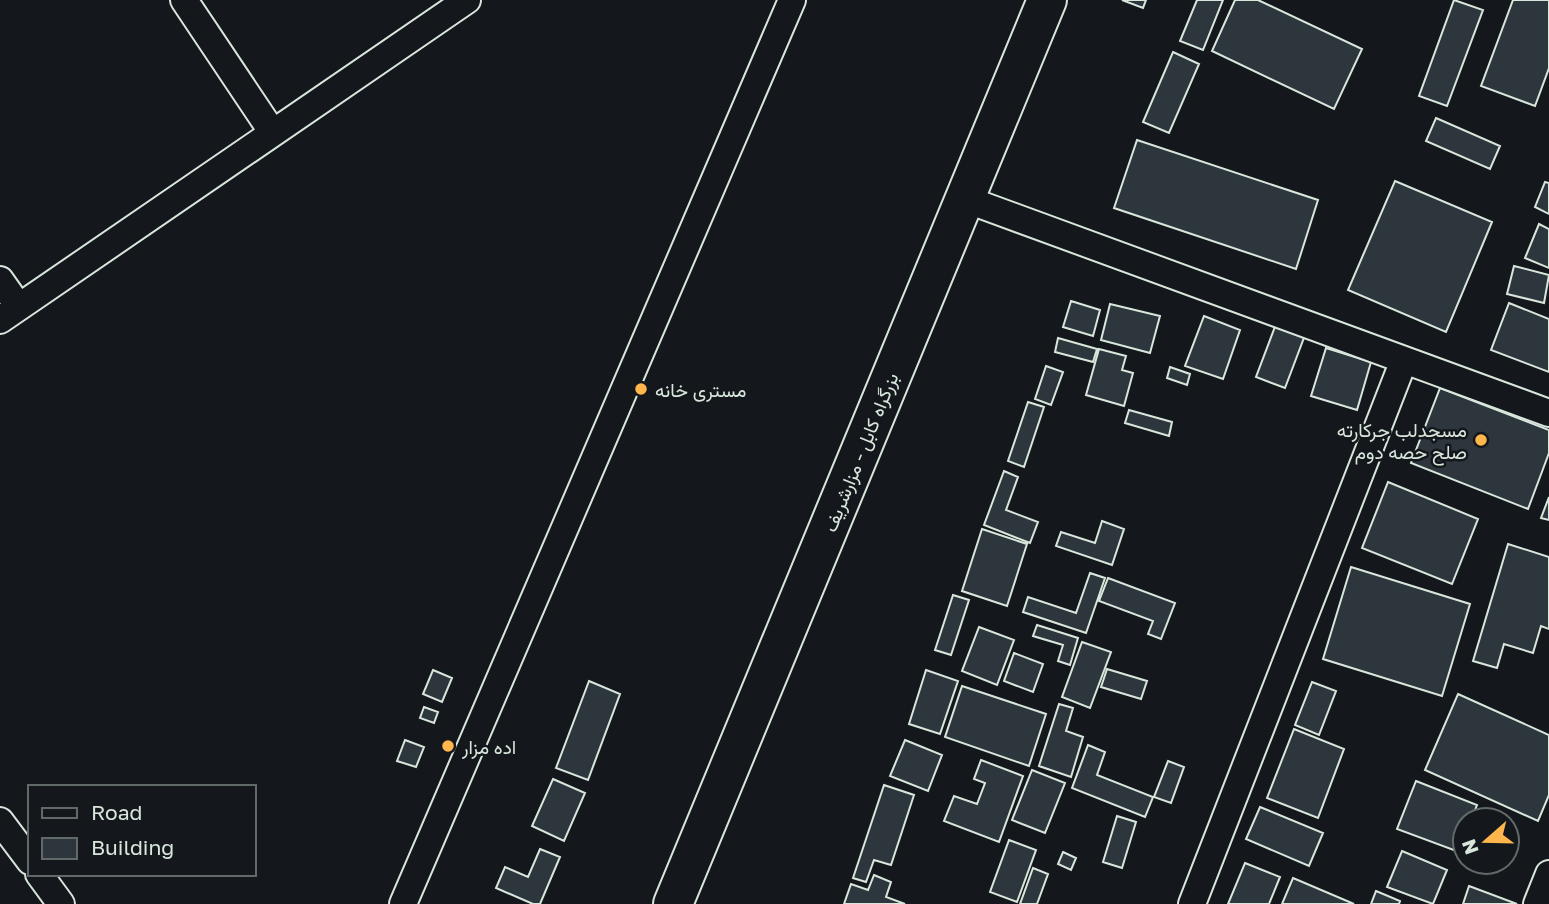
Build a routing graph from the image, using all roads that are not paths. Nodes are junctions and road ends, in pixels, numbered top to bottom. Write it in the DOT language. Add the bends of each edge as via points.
graph roads {
  1 [pos="184,0"];
  2 [pos="467,0"];
  3 [pos="792,0"];
  4 [pos="1047,0"];
  5 [pos="273,133"];
  6 [pos="965,199"];
  7 [pos="0,280"];
  8 [pos="9,314"];
  9 [pos="1404,360"];
  10 [pos="1549,413"];
  11 [pos="0,821"];
  12 [pos="28,858"];
  13 [pos="1549,874"];
  14 [pos="40,876"];
  15 [pos="61,904"];
  16 [pos="403,904"];
  17 [pos="673,904"];
  18 [pos="1192,904"];
  19 [pos="1538,904"];
  1 -- 5 [label="street"];
  2 -- 5 [label="street"];
  3 -- 16 [label="street"];
  4 -- 6 [label="highway, بزرگراه کابل - مزارشریف"];
  5 -- 8 [label="street"];
  6 -- 9 [label="street"];
  6 -- 17 [label="highway, بزرگراه کابل - مزارشریف"];
  7 -- 8 [label="street"];
  9 -- 10 [label="street"];
  9 -- 18 [label="street"];
  11 -- 12 [label="street"];
  13 -- 19 [label="street"];
  14 -- 15 [label="street"];
}
